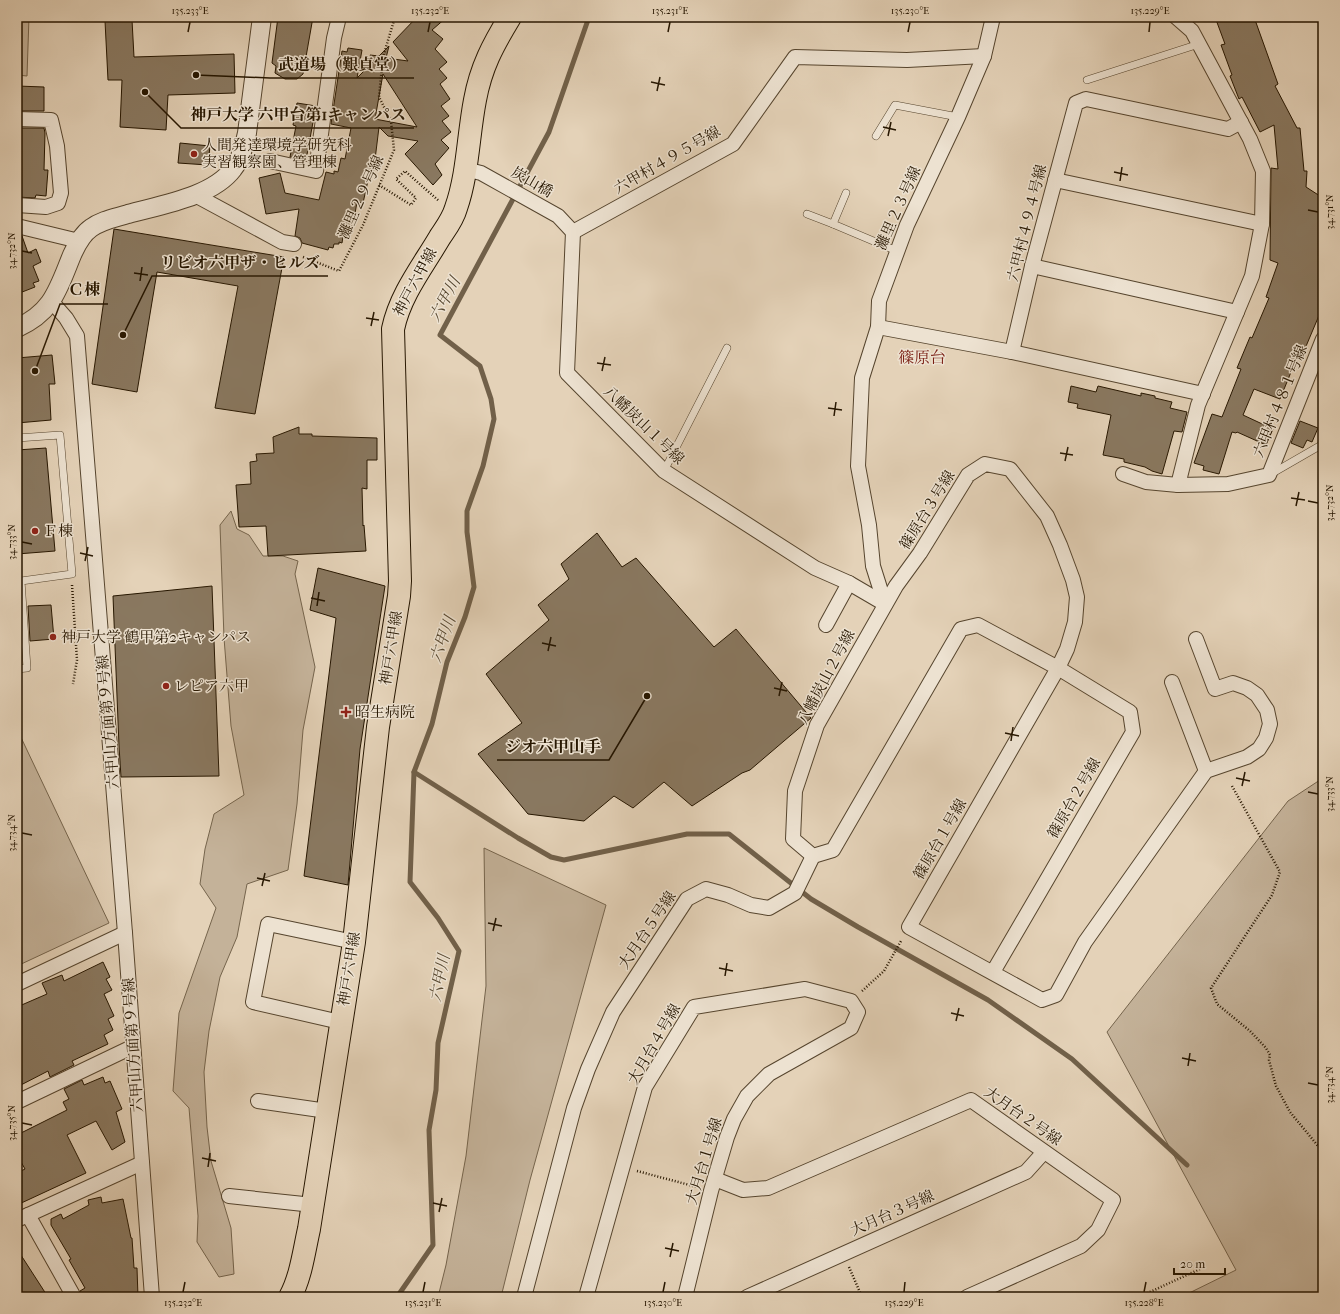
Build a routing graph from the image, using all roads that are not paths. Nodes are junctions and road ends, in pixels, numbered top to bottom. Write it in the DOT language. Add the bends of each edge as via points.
graph roads {
  1 [pos="262,17"];
  2 [pos="339,17"];
  3 [pos="510,17"];
  4 [pos="993,17"];
  5 [pos="1176,17"];
  6 [pos="1199,44"];
  7 [pos="984,56"];
  8 [pos="1087,80"];
  9 [pos="958,117"];
  10 [pos="17,119"];
  11 [pos="1241,122"];
  12 [pos="876,136"];
  13 [pos="270,160"];
  14 [pos="465,169"];
  15 [pos="1055,180"];
  16 [pos="846,193"];
  17 [pos="195,195"];
  18 [pos="17,205"];
  19 [pos="807,214"];
  20 [pos="833,224"];
  21 [pos="1262,224"];
  22 [pos="17,226"];
  23 [pos="573,232"];
  24 [pos="79,241"];
  25 [pos="294,244"];
  26 [pos="897,251"];
  27 [pos="1032,266"];
  28 [pos="52,302"];
  29 [pos="1237,312"];
  30 [pos="878,327"];
  31 [pos="17,328"];
  32 [pos="1323,339"];
  33 [pos="727,348"];
  34 [pos="1012,352"];
  35 [pos="1202,394"];
  36 [pos="17,438"];
  37 [pos="1323,444"];
  38 [pos="664,470"];
  39 [pos="1123,474"];
  40 [pos="1269,475"];
  41 [pos="1178,486"];
  42 [pos="848,583"];
  43 [pos="885,604"];
  44 [pos="826,625"];
  45 [pos="1196,639"];
  46 [pos="1058,668"];
  47 [pos="17,669"];
  48 [pos="1172,682"];
  49 [pos="1206,771"];
  50 [pos="813,856"];
  51 [pos="125,933"];
  52 [pos="354,942"];
  53 [pos="993,972"];
  54 [pos="17,984"];
  55 [pos="851,1001"];
  56 [pos="340,1022"];
  57 [pos="132,1048"];
  58 [pos="258,1101"];
  59 [pos="17,1102"];
  60 [pos="327,1111"];
  61 [pos="1044,1152"];
  62 [pos="142,1163"];
  63 [pos="713,1185"];
  64 [pos="229,1196"];
  65 [pos="312,1205"];
  66 [pos="22,1217"];
  67 [pos="687,1296"];
  68 [pos="74,1297"];
  69 [pos="152,1297"];
  70 [pos="290,1297"];
  71 [pos="524,1297"];
  72 [pos="586,1297"];
  73 [pos="747,1297"];
  74 [pos="967,1297"];
  1 -- 17 [label="street" via="243,151 223,180"];
  2 -- 13 [label="street" via="316,171"];
  3 -- 14 [label="main road, 神戸六甲線" via="490,50 480,77"];
  4 -- 7 [label="street"];
  5 -- 6 [label="street" via="1192,31"];
  6 -- 8 [label="lane"];
  6 -- 11 [label="street"];
  7 -- 9 [label="street, 灘里２３号線"];
  7 -- 23 [label="street, 六甲村４９５号線" via="907,60 795,57 732,144"];
  9 -- 12 [label="lane" via="895,105"];
  9 -- 26 [label="street, 灘里２３号線"];
  10 -- 18 [label="street" via="51,120 57,146 61,193 58,203 46,207"];
  11 -- 15 [label="street, 六甲村４９４号線" via="1228,129 1086,99 1076,103"];
  11 -- 21 [label="street" via="1263,171"];
  14 -- 23 [label="street, 炭山橋" via="497,181 558,216"];
  14 -- 52 [label="main road, 神戸六甲線" via="456,209 407,292 393,328 400,581 378,726"];
  15 -- 21 [label="street"];
  15 -- 27 [label="street, 六甲村４９４号線"];
  16 -- 20 [label="lane"];
  17 -- 24 [label="street" via="104,221 89,229"];
  17 -- 25 [label="street" via="282,242"];
  19 -- 20 [label="lane"];
  20 -- 26 [label="lane"];
  21 -- 29 [label="street" via="1252,276"];
  22 -- 24 [label="street"];
  23 -- 38 [label="street, 八幡炭山１号線" via="567,373"];
  24 -- 28 [label="street"];
  26 -- 30 [label="street, 灘里２３号線" via="878,300"];
  27 -- 29 [label="street"];
  27 -- 34 [label="street, 六甲村４９４号線"];
  28 -- 31 [label="street" via="34,318"];
  28 -- 51 [label="street, 六甲山方面第９号線" via="77,336"];
  29 -- 35 [label="street"];
  30 -- 34 [label="street"];
  30 -- 43 [label="street, 灘里２３号線" via="862,378 858,466 869,525 873,566"];
  32 -- 40 [label="street, 六甲村４８１号線"];
  33 -- 38 [label="lane"];
  34 -- 35 [label="street"];
  35 -- 41 [label="street"];
  36 -- 47 [label="lane" via="60,435 72,574 21,581 27,668"];
  37 -- 40 [label="lane"];
  38 -- 42 [label="street, 八幡炭山１号線" via="815,568"];
  39 -- 41 [label="street" via="1146,482"];
  40 -- 41 [label="street" via="1228,484"];
  42 -- 43 [label="street, 八幡炭山１号線"];
  42 -- 44 [label="street"];
  43 -- 46 [label="street, 篠原台３号線" via="968,475 985,464 1010,469 1047,516 1074,580 1077,596 1075,622 1067,650"];
  43 -- 50 [label="street, 八幡炭山２号線" via="817,725 795,791 793,839"];
  45 -- 49 [label="street" via="1215,689 1233,683 1248,688 1257,695 1267,710 1270,724 1259,749 1247,757"];
  46 -- 50 [label="street" via="978,625 961,629 832,850"];
  46 -- 53 [label="street, 篠原台２号線" via="1130,712 1133,732"];
  46 -- 53 [label="street, 篠原台１号線" via="909,927"];
  48 -- 49 [label="street"];
  49 -- 53 [label="street, 篠原台１号線" via="1085,942 1056,995 1042,1000"];
  50 -- 71 [label="street, 大月台５号線" via="795,893 769,908 751,905 728,895 706,890 687,899 613,1012 588,1069 574,1108"];
  51 -- 54 [label="street"];
  51 -- 57 [label="street, 六甲山方面第９号線"];
  52 -- 56 [label="main road, 神戸六甲線"];
  52 -- 56 [label="street" via="268,924 253,1002"];
  55 -- 63 [label="street, 大月台１号線" via="858,1012 851,1028 769,1074 747,1096 727,1137"];
  55 -- 72 [label="street, 大月台４号線" via="805,989 694,1007 645,1087"];
  56 -- 60 [label="main road, 神戸六甲線"];
  57 -- 59 [label="street"];
  57 -- 62 [label="street, 六甲山方面第９号線"];
  58 -- 60 [label="street"];
  60 -- 65 [label="main road, 神戸六甲線"];
  61 -- 63 [label="street, 大月台２号線" via="971,1100 768,1188 743,1190"];
  61 -- 73 [label="street, 大月台３号線" via="1026,1172"];
  61 -- 74 [label="street, 大月台２号線" via="1113,1200 1098,1230 1081,1246"];
  62 -- 66 [label="street"];
  62 -- 69 [label="street, 六甲山方面第９号線"];
  63 -- 67 [label="street, 大月台１号線"];
  64 -- 65 [label="street"];
  65 -- 70 [label="main road, 神戸六甲線" via="304,1253"];
  66 -- 68 [label="street"];
}
